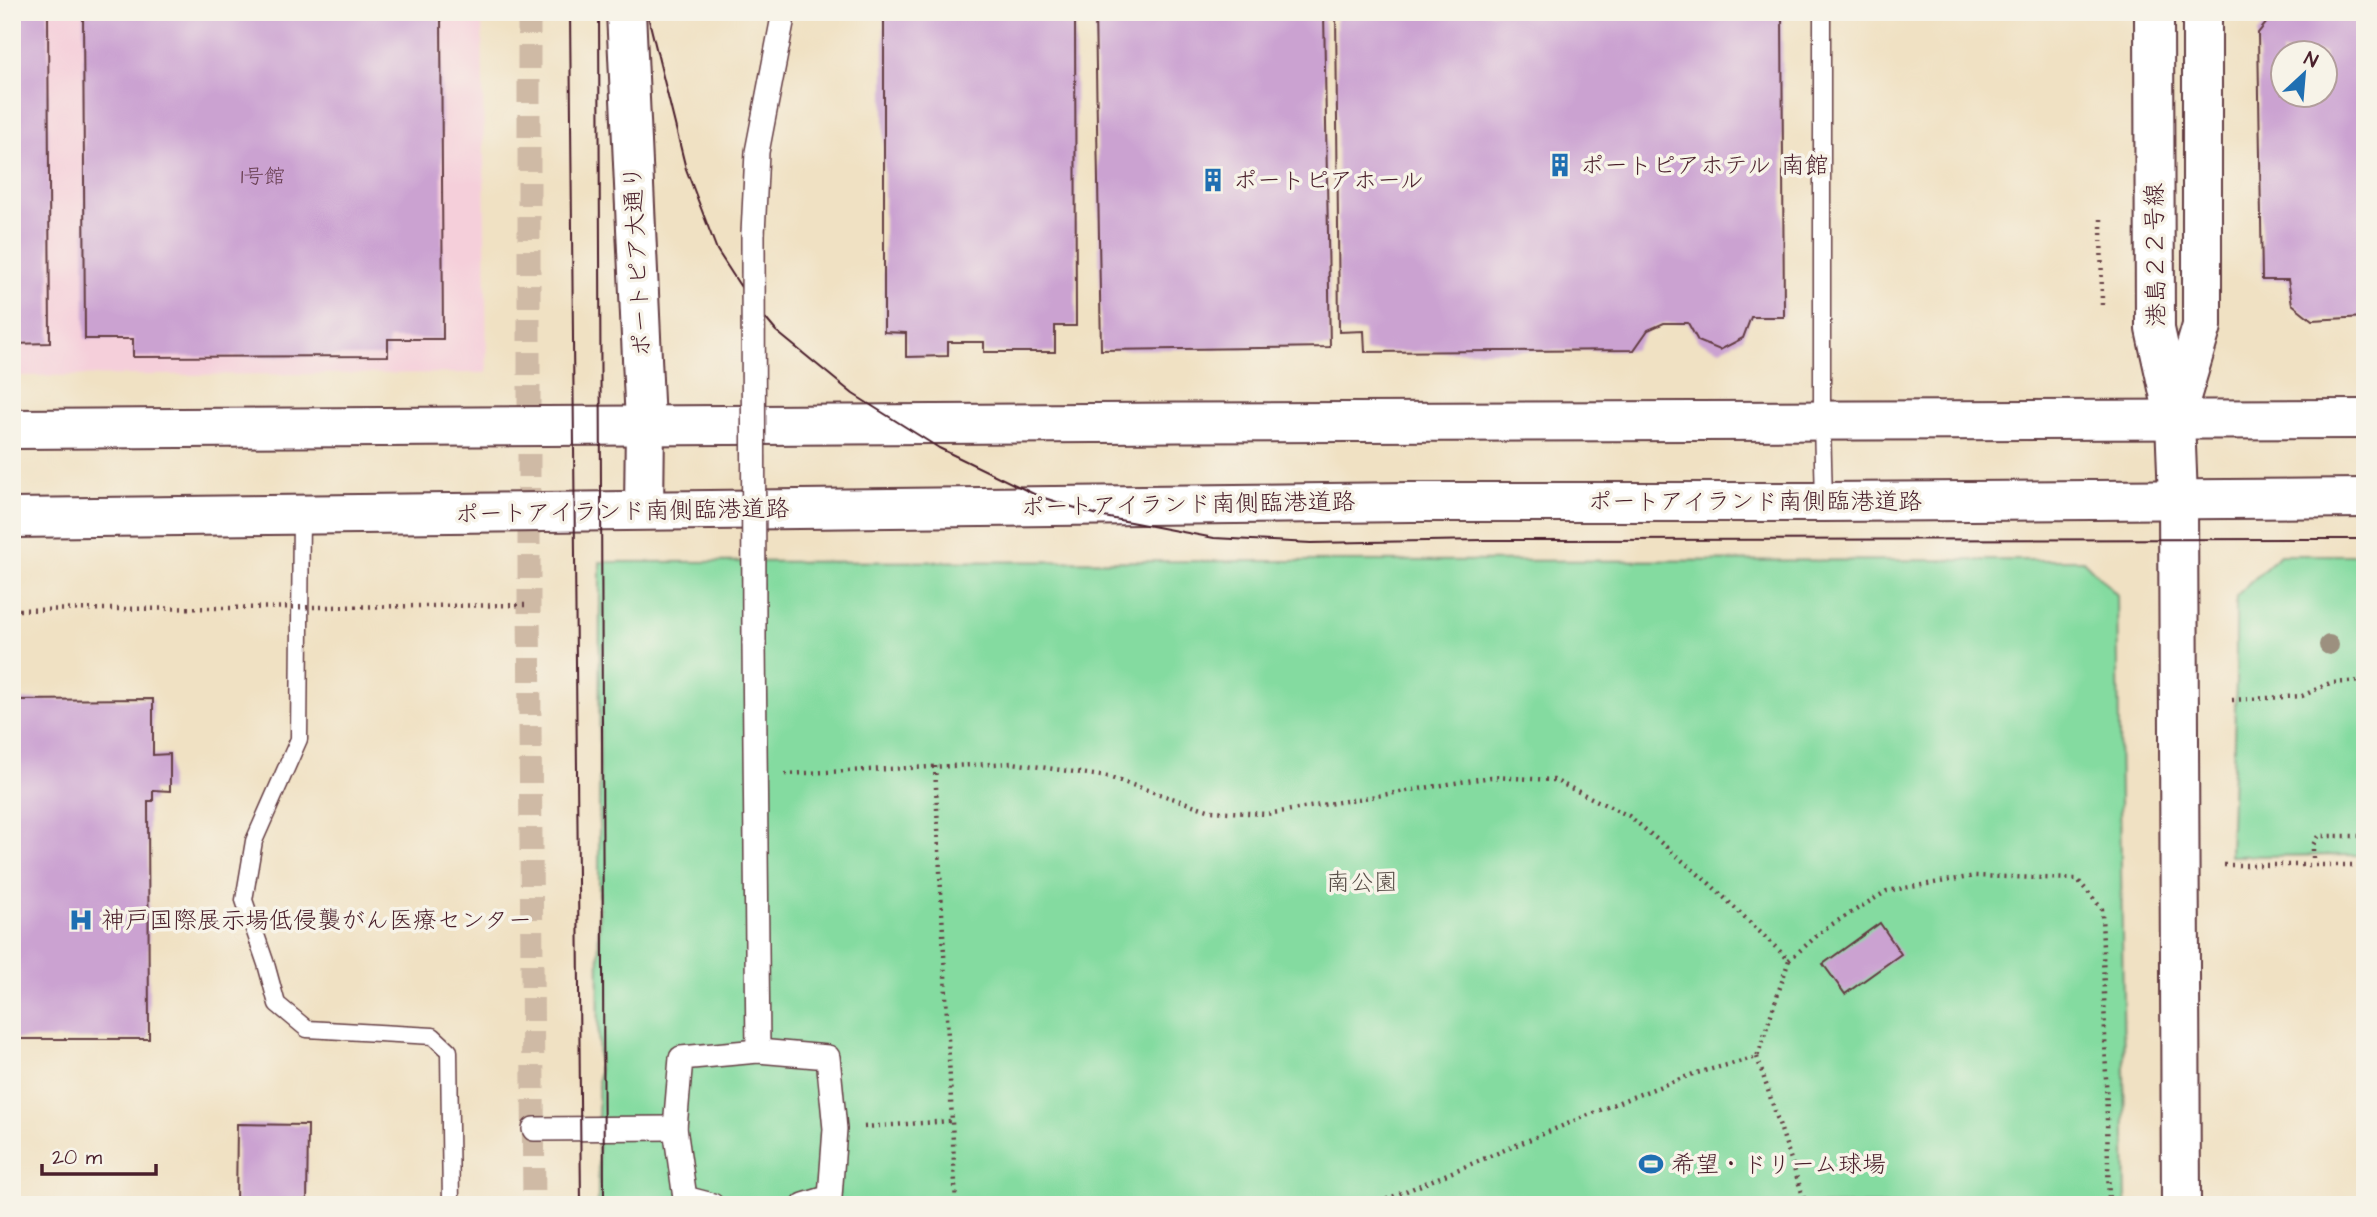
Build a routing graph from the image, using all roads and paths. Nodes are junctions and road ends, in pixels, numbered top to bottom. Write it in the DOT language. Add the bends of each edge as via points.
graph roads {
  1 [pos="626,12"];
  2 [pos="784,12"];
  3 [pos="1822,12"];
  4 [pos="2154,12"];
  5 [pos="2202,12"];
  6 [pos="2101,219"];
  7 [pos="2102,306"];
  8 [pos="2365,419"];
  9 [pos="2175,420"];
  10 [pos="1822,422"];
  11 [pos="645,423"];
  12 [pos="12,429"];
  13 [pos="2178,498"];
  14 [pos="2365,498"];
  15 [pos="1824,502"];
  16 [pos="644,510"];
  17 [pos="301,514"];
  18 [pos="12,518"];
  19 [pos="528,605"];
  20 [pos="12,610"];
  21 [pos="2363,681"];
  22 [pos="2232,700"];
  23 [pos="935,766"];
  24 [pos="756,775"];
  25 [pos="2365,836"];
  26 [pos="2313,858"];
  27 [pos="2224,864"];
  28 [pos="2365,866"];
  29 [pos="1789,960"];
  30 [pos="758,1051"];
  31 [pos="1757,1057"];
  32 [pos="951,1121"];
  33 [pos="675,1128"];
  34 [pos="534,1129"];
  35 [pos="835,1129"];
  36 [pos="451,1205"];
  37 [pos="712,1205"];
  38 [pos="804,1205"];
  39 [pos="956,1205"];
  40 [pos="1373,1205"];
  41 [pos="1806,1205"];
  42 [pos="2109,1205"];
  43 [pos="2181,1205"];
  1 -- 11 [label="street, ポートピア大通り"];
  2 -- 24 [label="street, bridge" via="757,152 753,234"];
  3 -- 10 [label="lane"];
  4 -- 9 [label="street, 港島２２号線" via="2154,329"];
  5 -- 9 [label="street, 港島２２号線" via="2202,326"];
  6 -- 7 [label="path"];
  8 -- 9 [label="street"];
  9 -- 10 [label="street"];
  9 -- 13 [label="street"];
  10 -- 11 [label="street"];
  10 -- 15 [label="lane"];
  11 -- 12 [label="street"];
  11 -- 16 [label="street, ポートピア大通り"];
  13 -- 14 [label="street, ポートアイランド南側臨港道路"];
  13 -- 15 [label="street, ポートアイランド南側臨港道路"];
  13 -- 43 [label="street"];
  15 -- 16 [label="street, ポートアイランド南側臨港道路"];
  16 -- 17 [label="street, ポートアイランド南側臨港道路"];
  17 -- 18 [label="street, ポートアイランド南側臨港道路"];
  17 -- 36 [label="lane" via="299,739 254,841 244,901 277,1004 307,1028 433,1037 449,1051"];
  19 -- 20 [label="path, bridge"];
  21 -- 22 [label="path" via="2330,683 2302,696"];
  23 -- 24 [label="path"];
  23 -- 29 [label="path" via="1013,763 1108,777 1211,811 1267,814 1491,777 1554,779 1629,816 1710,884"];
  23 -- 32 [label="path"];
  24 -- 30 [label="street"];
  25 -- 26 [label="path" via="2318,836"];
  27 -- 28 [label="path"];
  29 -- 31 [label="path"];
  29 -- 42 [label="path" via="1826,928 1887,891 1975,877 2077,879 2102,909"];
  30 -- 33 [label="street" via="681,1058"];
  30 -- 35 [label="street" via="828,1057"];
  31 -- 40 [label="path" via="1693,1074"];
  31 -- 41 [label="path"];
  32 -- 35 [label="path"];
  32 -- 39 [label="path"];
  33 -- 34 [label="street"];
  33 -- 37 [label="street" via="685,1198"];
  35 -- 38 [label="street" via="830,1198"];
}
